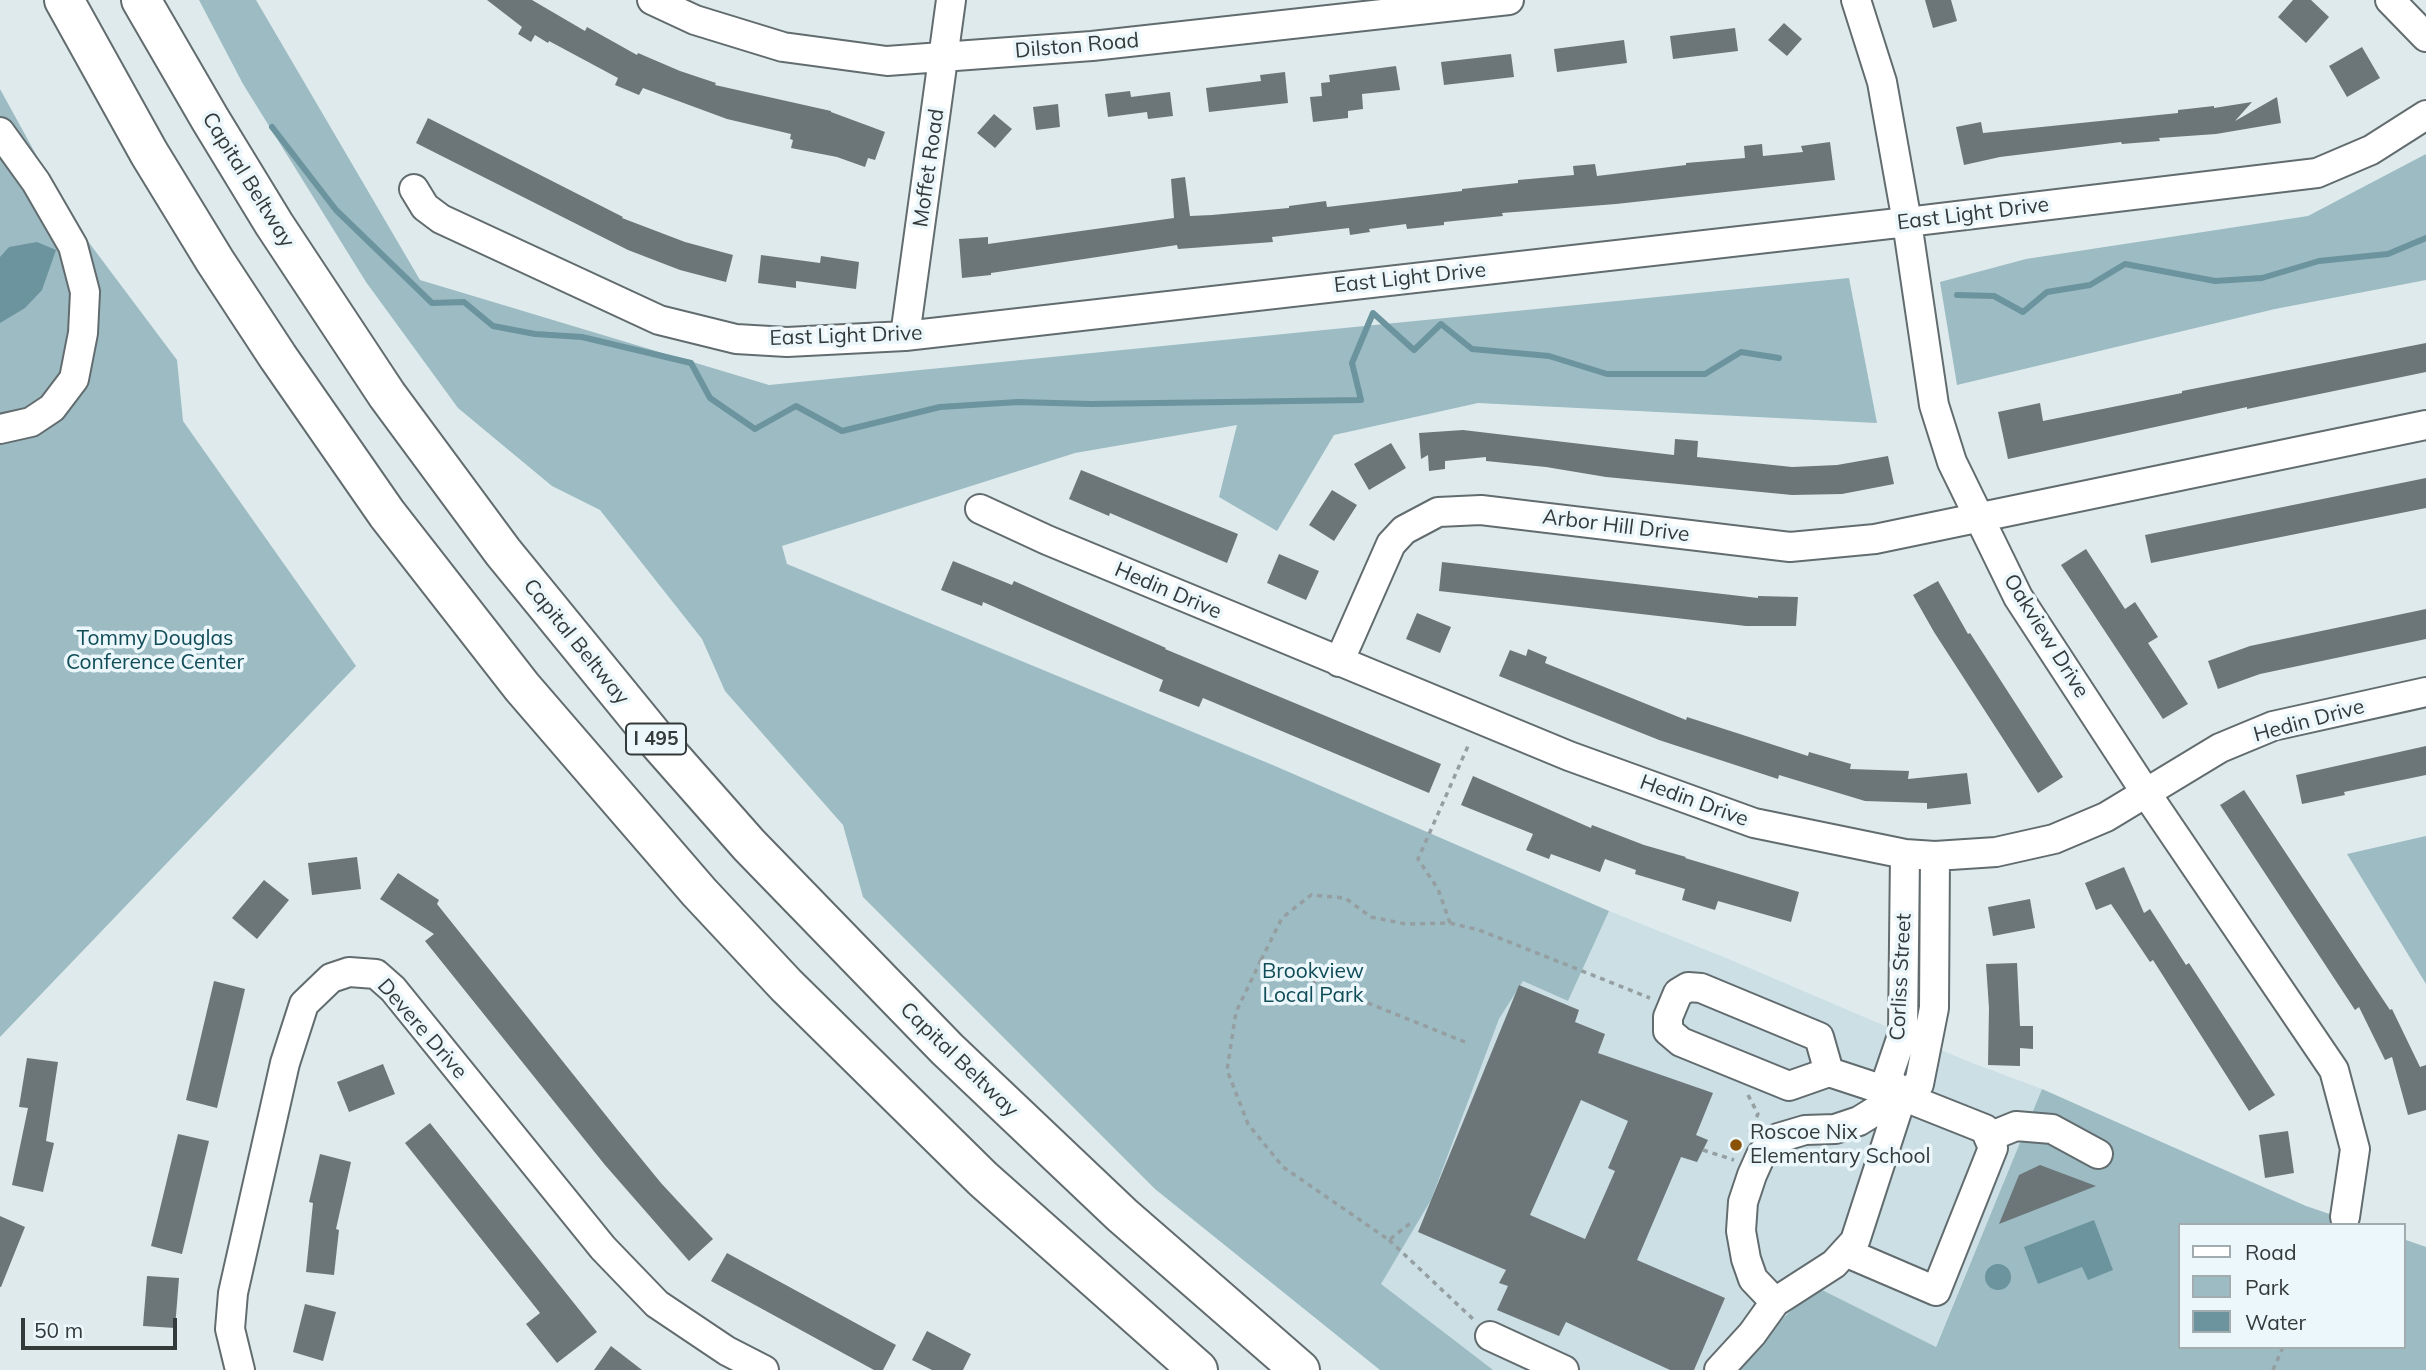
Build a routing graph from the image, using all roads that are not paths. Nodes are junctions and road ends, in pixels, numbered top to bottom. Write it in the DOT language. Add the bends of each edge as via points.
graph roads {
  1 [pos="64,0"];
  2 [pos="141,0"];
  3 [pos="652,0"];
  4 [pos="951,0"];
  5 [pos="1509,0"];
  6 [pos="1856,0"];
  7 [pos="2390,0"];
  8 [pos="2426,37"];
  9 [pos="944,58"];
  10 [pos="2426,115"];
  11 [pos="0,132"];
  12 [pos="414,189"];
  13 [pos="1908,222"];
  14 [pos="905,336"];
  15 [pos="2426,425"];
  16 [pos="0,429"];
  17 [pos="980,509"];
  18 [pos="1978,518"];
  19 [pos="1339,662"];
  20 [pos="2426,692"];
  21 [pos="2146,793"];
  22 [pos="1905,854"];
  23 [pos="1935,856"];
  24 [pos="1934,1008"];
  25 [pos="1903,1012"];
  26 [pos="1829,1072"];
  27 [pos="1902,1096"];
  28 [pos="1989,1137"];
  29 [pos="2098,1154"];
  30 [pos="2346,1217"];
  31 [pos="1845,1252"];
  32 [pos="1775,1302"];
  33 [pos="1490,1336"];
  34 [pos="240,1370"];
  35 [pos="764,1370"];
  36 [pos="1198,1370"];
  37 [pos="1300,1370"];
  38 [pos="1564,1370"];
  39 [pos="1719,1370"];
  1 -- 36 [label="highway" via="149,153 278,358 387,514 522,687 699,892 796,994 983,1179"];
  2 -- 37 [label="highway, Capital Beltway / I 495" via="274,224 387,395 503,552 659,743 749,845 947,1049 1122,1214"];
  3 -- 9 [label="street, Dilston Road" via="695,20 782,47 887,61"];
  4 -- 9 [label="street, Moffet Road"];
  5 -- 9 [label="street, Dilston Road"];
  6 -- 13 [label="street, Oakview Drive" via="1882,82"];
  7 -- 8 [label="street"];
  9 -- 14 [label="street, Moffet Road"];
  10 -- 13 [label="street, East Light Drive" via="2371,150 2317,173"];
  11 -- 16 [label="street" via="73,246 85,292 75,379 52,408 31,422"];
  12 -- 14 [label="street, East Light Drive" via="425,207 441,219 659,320 736,339 787,342"];
  13 -- 14 [label="street, East Light Drive"];
  13 -- 18 [label="street, Oakview Drive" via="1934,405 1951,462"];
  15 -- 18 [label="street"];
  17 -- 19 [label="street, Hedin Drive"];
  18 -- 19 [label="street, Arbor Hill Drive" via="1875,539 1790,547 1481,510 1438,512 1404,530 1391,544"];
  18 -- 21 [label="street, Oakview Drive" via="2018,597"];
  19 -- 22 [label="street, Hedin Drive" via="1569,756 1754,823"];
  20 -- 21 [label="street, Hedin Drive" via="2273,726 2220,748"];
  21 -- 23 [label="street, Hedin Drive" via="2106,817 2054,839 1996,852"];
  21 -- 30 [label="street, Oakview Drive" via="2334,1070 2355,1149"];
  22 -- 23 [label="street, Hedin Drive"];
  22 -- 25 [label="street, Corliss Street"];
  23 -- 24 [label="street, Corliss Street"];
  24 -- 25 [label="street"];
  24 -- 27 [label="street, Corliss Street" via="1919,1084"];
  25 -- 27 [label="street, Corliss Street" via="1903,1034 1888,1077"];
  26 -- 26 [label="street" via="1819,1037 1700,988 1688,987 1678,993 1668,1017 1668,1031 1681,1042 1789,1086"];
  26 -- 27 [label="street"];
  27 -- 28 [label="street" via="1985,1129"];
  27 -- 31 [label="street" via="1855,1241"];
  27 -- 32 [label="street" via="1859,1121 1777,1138 1761,1156 1743,1202 1741,1231 1754,1279"];
  28 -- 29 [label="street" via="2016,1126 2052,1129"];
  28 -- 31 [label="street" via="1993,1148 1936,1291"];
  31 -- 32 [label="street" via="1834,1265"];
  32 -- 39 [label="street"];
  33 -- 38 [label="street"];
  34 -- 35 [label="street, Devere Drive" via="230,1329 233,1293 285,1063 303,1004 331,978 349,972 376,974 393,989 603,1248 657,1304"];
}
